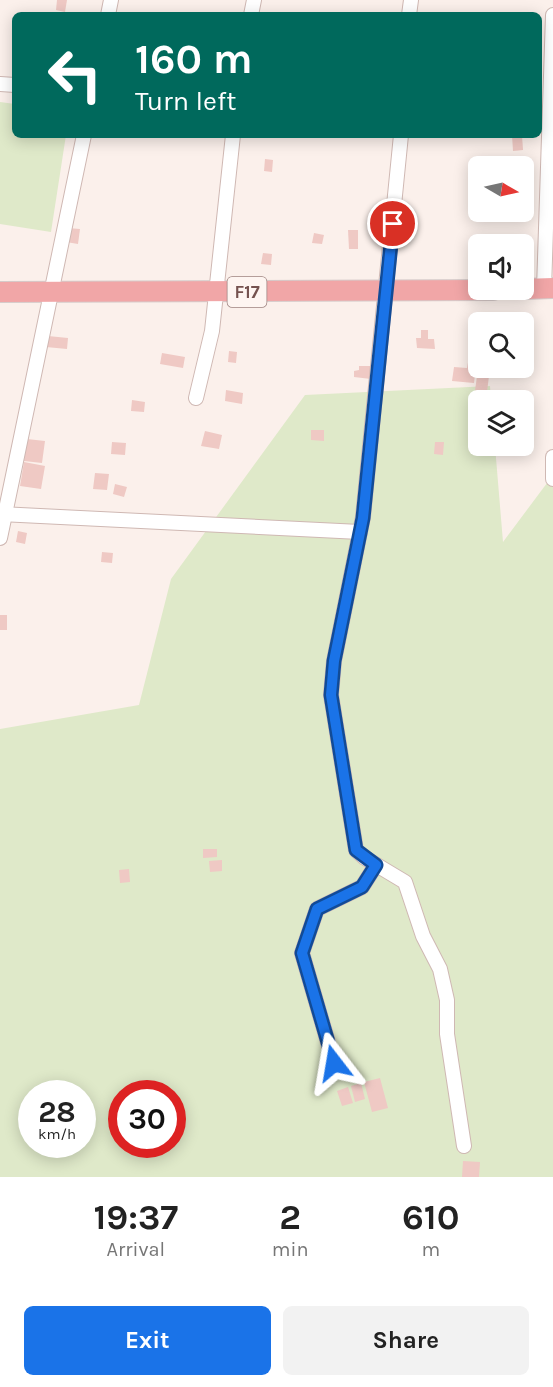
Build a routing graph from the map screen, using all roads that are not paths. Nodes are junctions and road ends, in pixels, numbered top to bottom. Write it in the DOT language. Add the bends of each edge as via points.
graph roads {
  1 [pos="553,15"];
  2 [pos="547,107"];
  3 [pos="83,138"];
  4 [pos="233,138"];
  5 [pos="401,138"];
  6 [pos="549,288"];
  7 [pos="534,289"];
  8 [pos="468,290"];
  9 [pos="387,291"];
  10 [pos="0,292"];
  11 [pos="50,293"];
  12 [pos="216,293"];
  13 [pos="196,398"];
  14 [pos="553,458"];
  15 [pos="553,479"];
  16 [pos="2,515"];
  17 [pos="360,532"];
  18 [pos="0,538"];
  19 [pos="376,865"];
  20 [pos="334,1063"];
  21 [pos="464,1146"];
  1 -- 2 [label="street"];
  2 -- 6 [label="street"];
  3 -- 11 [label="street"];
  4 -- 12 [label="street"];
  5 -- 9 [label="street"];
  6 -- 7 [label="highway"];
  8 -- 9 [label="highway, F17"];
  9 -- 12 [label="highway, F17"];
  9 -- 17 [label="street"];
  10 -- 11 [label="highway, F17"];
  11 -- 12 [label="highway, F17"];
  11 -- 16 [label="street"];
  12 -- 13 [label="street" via="212,331"];
  14 -- 15 [label="street"];
  16 -- 17 [label="street"];
  16 -- 18 [label="street"];
  17 -- 19 [label="street" via="334,661 331,695 356,850"];
  19 -- 20 [label="street" via="362,887 317,909 302,953"];
  19 -- 21 [label="street" via="405,882 423,936 440,969"];
}
